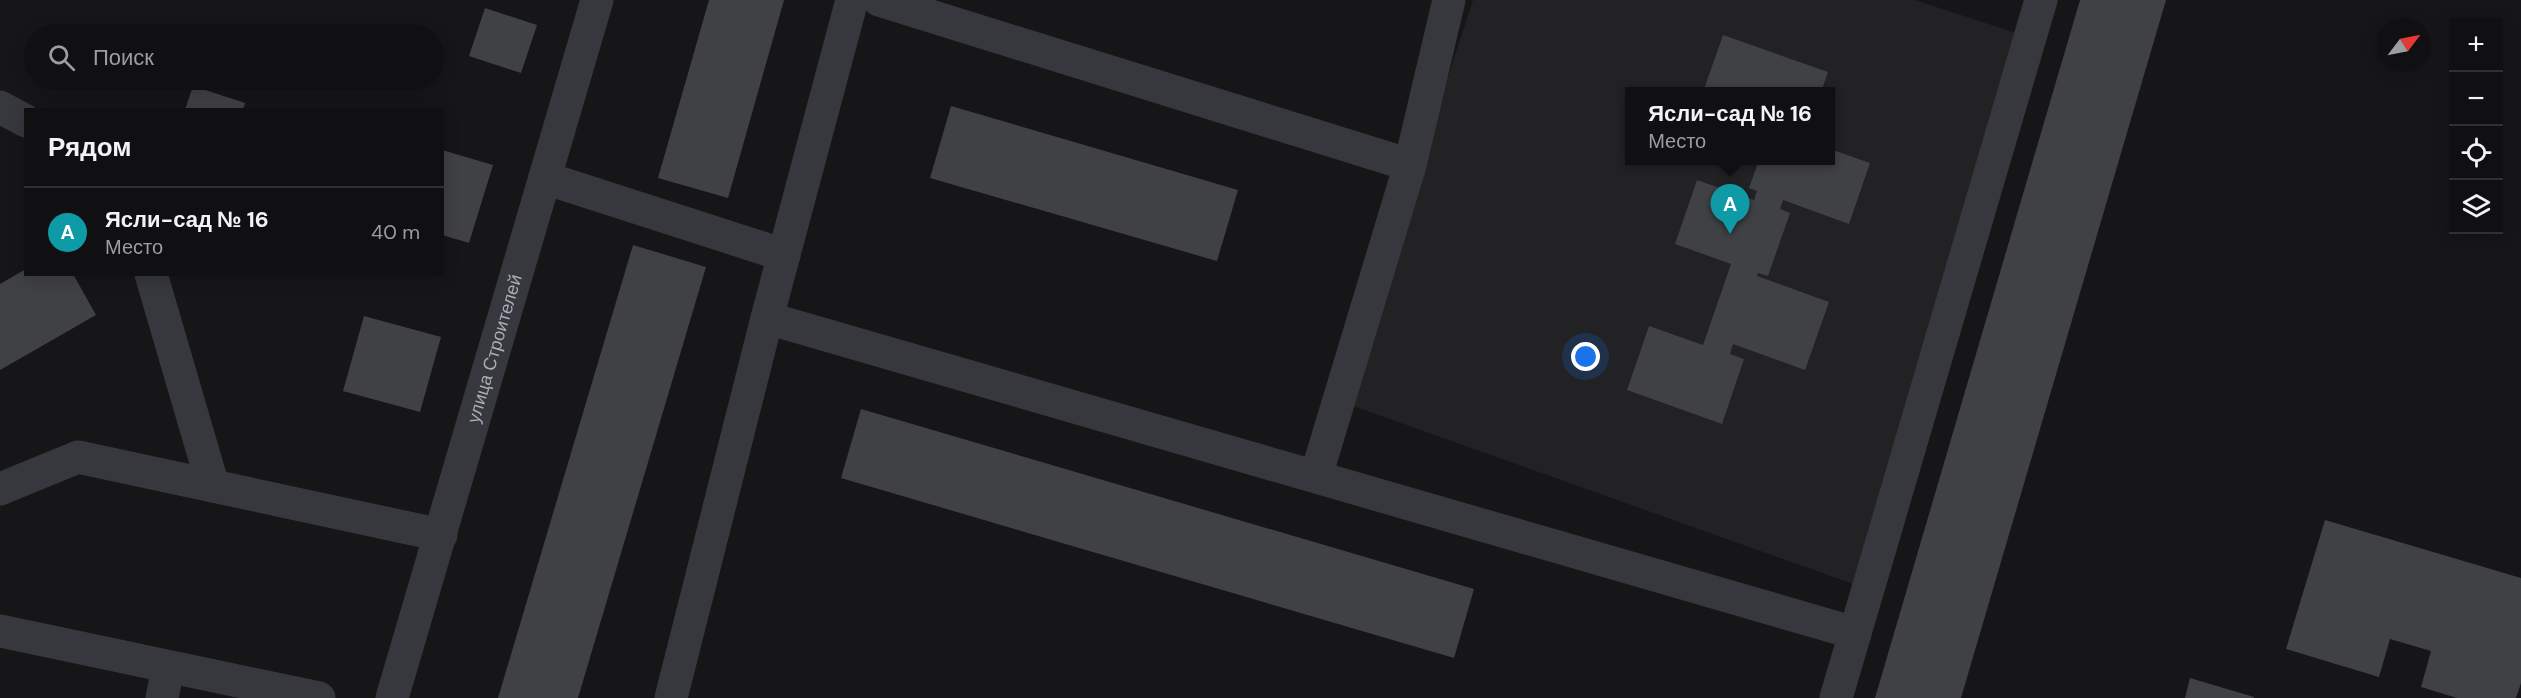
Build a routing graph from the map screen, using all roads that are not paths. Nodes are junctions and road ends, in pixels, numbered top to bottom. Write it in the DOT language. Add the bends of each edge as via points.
graph roads {
  1 [pos="597,0"];
  2 [pos="852,0"];
  3 [pos="879,0"];
  4 [pos="1449,0"];
  5 [pos="2041,0"];
  6 [pos="0,107"];
  7 [pos="24,120"];
  8 [pos="1410,165"];
  9 [pos="546,178"];
  10 [pos="784,255"];
  11 [pos="152,276"];
  12 [pos="767,318"];
  13 [pos="1316,476"];
  14 [pos="213,486"];
  15 [pos="0,489"];
  16 [pos="441,535"];
  17 [pos="0,631"];
  18 [pos="1855,633"];
  19 [pos="165,683"];
  20 [pos="319,698"];
  21 [pos="392,698"];
  22 [pos="671,698"];
  23 [pos="1836,698"];
  1 -- 9 [label="street, улица Строителей"];
  2 -- 10 [label="street"];
  3 -- 8 [label="street"];
  4 -- 8 [label="street"];
  5 -- 18 [label="street"];
  6 -- 7 [label="street"];
  8 -- 13 [label="street"];
  9 -- 10 [label="street"];
  9 -- 16 [label="street, улица Строителей"];
  10 -- 12 [label="street"];
  11 -- 14 [label="street"];
  12 -- 13 [label="street"];
  12 -- 22 [label="street"];
  13 -- 18 [label="street"];
  14 -- 15 [label="street" via="78,457"];
  14 -- 16 [label="street"];
  16 -- 21 [label="street, улица Строителей"];
  17 -- 19 [label="street"];
  18 -- 23 [label="street"];
  19 -- 20 [label="street"];
}
